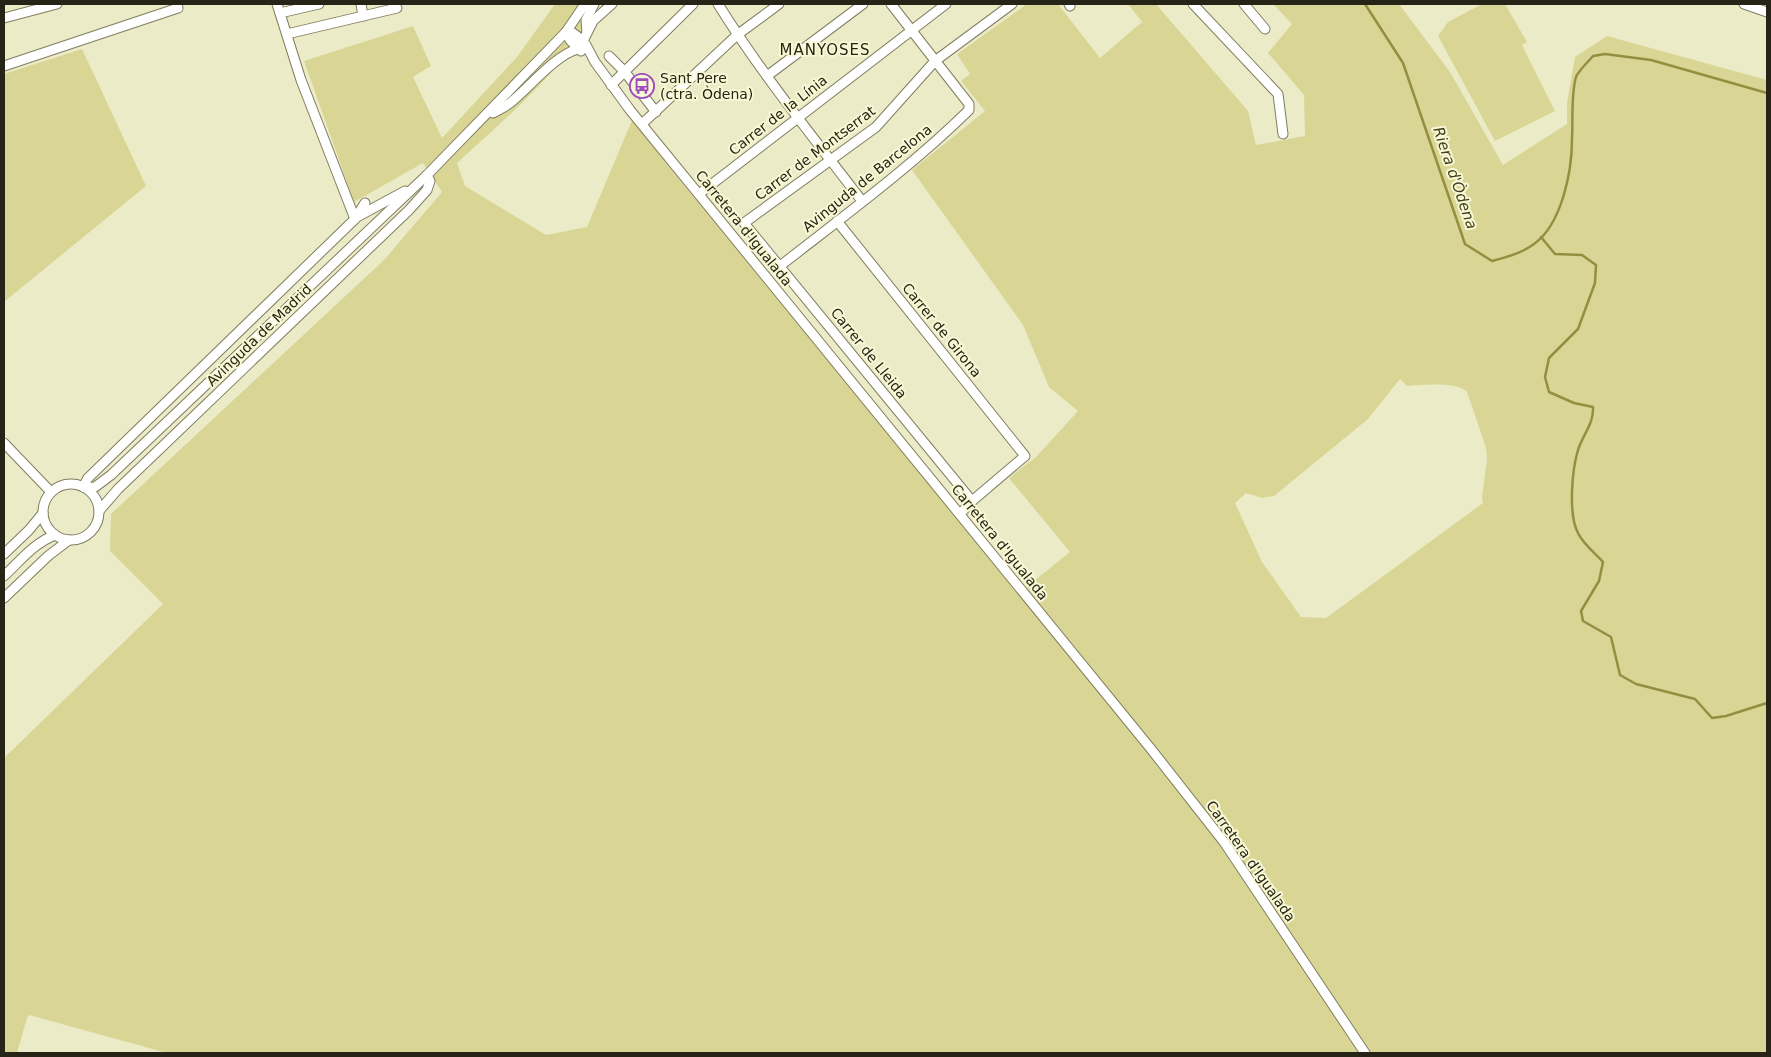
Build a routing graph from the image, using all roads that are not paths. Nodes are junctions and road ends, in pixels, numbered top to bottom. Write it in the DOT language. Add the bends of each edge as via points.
graph roads {
  1 [pos="57,4"];
  2 [pos="319,4"];
  3 [pos="361,4"];
  4 [pos="585,4"];
  5 [pos="594,4"];
  6 [pos="612,4"];
  7 [pos="693,4"];
  8 [pos="718,4"];
  9 [pos="779,4"];
  10 [pos="863,4"];
  11 [pos="891,4"];
  12 [pos="946,4"];
  13 [pos="1012,4"];
  14 [pos="1193,4"];
  15 [pos="1244,4"];
  16 [pos="1744,4"];
  17 [pos="178,6"];
  18 [pos="999,7"];
  19 [pos="279,8"];
  20 [pos="397,8"];
  21 [pos="1767,12"];
  22 [pos="364,16"];
  23 [pos="4,18"];
  24 [pos="1265,29"];
  25 [pos="912,30"];
  26 [pos="566,32"];
  27 [pos="287,34"];
  28 [pos="737,35"];
  29 [pos="583,42"];
  30 [pos="609,56"];
  31 [pos="935,61"];
  32 [pos="4,66"];
  33 [pos="624,72"];
  34 [pos="767,76"];
  35 [pos="611,85"];
  36 [pos="656,112"];
  37 [pos="484,118"];
  38 [pos="798,118"];
  39 [pos="642,124"];
  40 [pos="1283,134"];
  41 [pos="830,160"];
  42 [pos="427,175"];
  43 [pos="416,186"];
  44 [pos="699,194"];
  45 [pos="862,201"];
  46 [pos="365,203"];
  47 [pos="355,219"];
  48 [pos="837,221"];
  49 [pos="744,223"];
  50 [pos="780,266"];
  51 [pos="4,443"];
  52 [pos="111,475"];
  53 [pos="85,487"];
  54 [pos="51,492"];
  55 [pos="96,501"];
  56 [pos="972,502"];
  57 [pos="99,510"];
  58 [pos="960,514"];
  59 [pos="44,517"];
  60 [pos="56,535"];
  61 [pos="69,540"];
  62 [pos="34,547"];
  63 [pos="4,554"];
  64 [pos="4,576"];
  65 [pos="4,598"];
  66 [pos="1365,1053"];
  1 -- 23 [label="street"];
  2 -- 19 [label="street"];
  3 -- 22 [label="street"];
  4 -- 26 [label="street, Avinguda de Madrid"];
  5 -- 29 [label="street" via="586,20"];
  6 -- 29 [label="street" via="593,21"];
  7 -- 33 [label="street"];
  8 -- 28 [label="street"];
  9 -- 28 [label="street"];
  10 -- 34 [label="street"];
  11 -- 25 [label="street"];
  12 -- 25 [label="street, Carrer de la Línia"];
  13 -- 18 [label="street, Carrer de Montserrat"];
  14 -- 40 [label="street" via="1278,94"];
  15 -- 24 [label="street"];
  16 -- 21 [label="street"];
  17 -- 32 [label="street"];
  18 -- 31 [label="street, Carrer de Montserrat"];
  19 -- 27 [label="street"];
  20 -- 22 [label="street"];
  22 -- 27 [label="street"];
  25 -- 31 [label="street"];
  25 -- 38 [label="street, Carrer de la Línia"];
  26 -- 29 [label="street, Carretera d'Igualada" via="570,40"];
  26 -- 37 [label="street, Avinguda de Madrid"];
  27 -- 47 [label="street" via="301,80"];
  28 -- 34 [label="street"];
  28 -- 36 [label="street"];
  29 -- 35 [label="street, Carretera d'Igualada"];
  29 -- 37 [label="street" via="508,104"];
  30 -- 33 [label="street"];
  31 -- 41 [label="street, Carrer de Montserrat" via="876,127"];
  31 -- 45 [label="street, Avinguda de Barcelona" via="969,104 969,110"];
  33 -- 35 [label="street"];
  33 -- 36 [label="street"];
  34 -- 38 [label="street"];
  35 -- 39 [label="street, Carretera d'Igualada"];
  36 -- 39 [label="street"];
  37 -- 42 [label="street, Avinguda de Madrid"];
  38 -- 41 [label="street"];
  38 -- 44 [label="street, Carrer de la Línia"];
  39 -- 44 [label="street, Carretera d'Igualada"];
  41 -- 45 [label="street"];
  41 -- 49 [label="street, Carrer de Montserrat"];
  42 -- 43 [label="street, Avinguda de Madrid"];
  42 -- 57 [label="street, Avinguda de Madrid" via="430,181 427,190 410,210"];
  43 -- 47 [label="street"];
  43 -- 52 [label="street, Avinguda de Madrid"];
  44 -- 58 [label="street, Carretera d'Igualada"];
  45 -- 48 [label="street, Avinguda de Barcelona"];
  46 -- 47 [label="street, Avinguda de Madrid"];
  47 -- 53 [label="street, Avinguda de Madrid" via="88,478"];
  48 -- 50 [label="street, Avinguda de Barcelona"];
  48 -- 56 [label="street, Carrer de Girona" via="1025,456"];
  49 -- 50 [label="street, Carrer de Lleida"];
  50 -- 56 [label="street, Carrer de Lleida"];
  51 -- 54 [label="street"];
  52 -- 53 [label="street, Avinguda de Madrid" via="95,487"];
  52 -- 55 [label="street, Avinguda de Madrid"];
  53 -- 54 [label="street" via="63,485"];
  53 -- 55 [label="street"];
  54 -- 59 [label="street" via="45,502"];
  55 -- 57 [label="street"];
  56 -- 58 [label="street"];
  57 -- 61 [label="street" via="98,520 90,532"];
  58 -- 66 [label="street, Carretera d'Igualada" via="1224,842"];
  59 -- 60 [label="street"];
  59 -- 62 [label="street"];
  59 -- 63 [label="street"];
  60 -- 61 [label="street"];
  60 -- 62 [label="street"];
  61 -- 65 [label="street"];
  62 -- 64 [label="street"];
}
